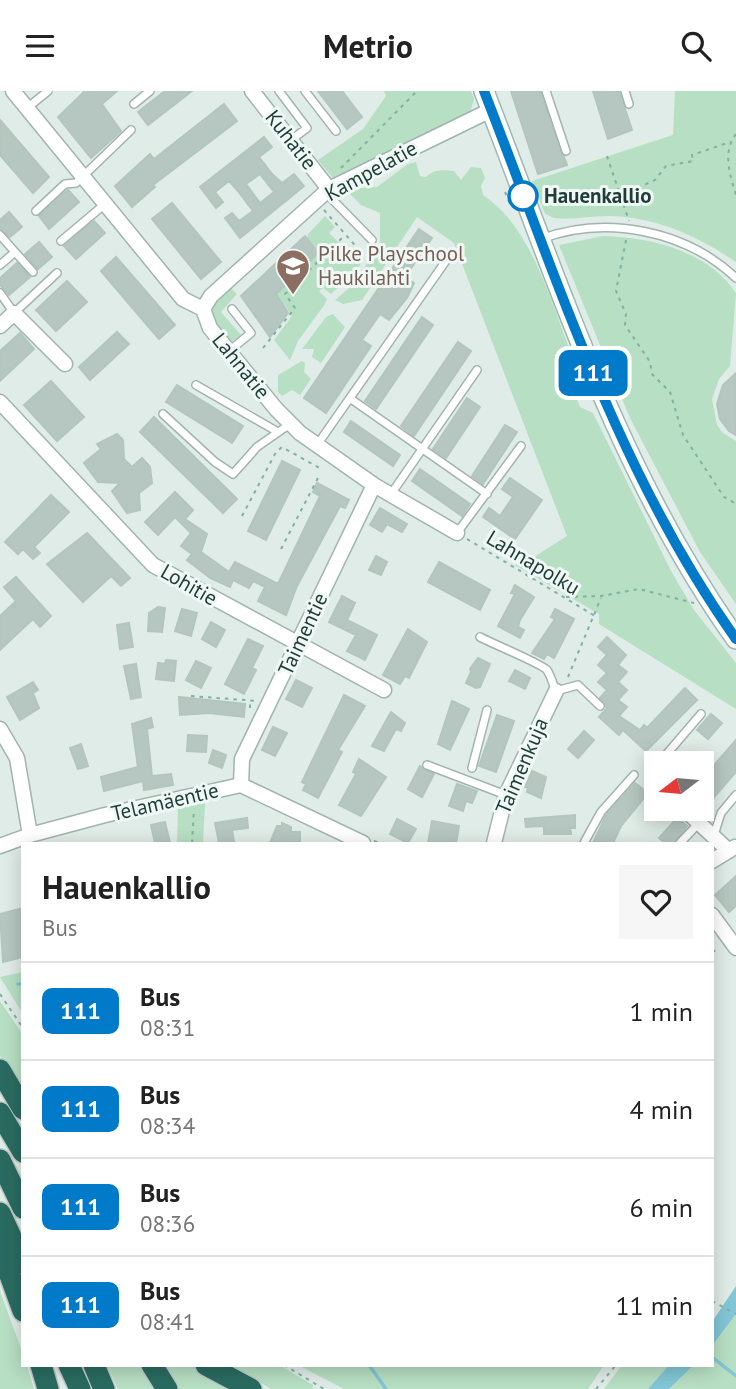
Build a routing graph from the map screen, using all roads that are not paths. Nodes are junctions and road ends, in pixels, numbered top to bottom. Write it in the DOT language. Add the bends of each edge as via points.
graph roads {
  1 [pos="13,91"];
  2 [pos="48,91"];
  3 [pos="150,91"];
  4 [pos="253,91"];
  5 [pos="279,91"];
  6 [pos="305,91"];
  7 [pos="484,91"];
  8 [pos="546,91"];
  9 [pos="625,91"];
  10 [pos="134,104"];
  11 [pos="629,104"];
  12 [pos="27,108"];
  13 [pos="491,110"];
  14 [pos="131,130"];
  15 [pos="336,131"];
  16 [pos="291,140"];
  17 [pos="566,151"];
  18 [pos="83,177"];
  19 [pos="323,191"];
  20 [pos="105,204"];
  21 [pos="36,211"];
  22 [pos="0,235"];
  23 [pos="540,239"];
  24 [pos="372,240"];
  25 [pos="61,241"];
  26 [pos="15,252"];
  27 [pos="450,255"];
  28 [pos="0,265"];
  29 [pos="33,272"];
  30 [pos="57,273"];
  31 [pos="736,278"];
  32 [pos="0,293"];
  33 [pos="203,309"];
  34 [pos="232,309"];
  35 [pos="14,313"];
  36 [pos="0,326"];
  37 [pos="229,352"];
  38 [pos="65,364"];
  39 [pos="477,370"];
  40 [pos="197,385"];
  41 [pos="351,399"];
  42 [pos="0,402"];
  43 [pos="163,414"];
  44 [pos="284,428"];
  45 [pos="316,446"];
  46 [pos="522,446"];
  47 [pos="423,449"];
  48 [pos="374,485"];
  49 [pos="487,494"];
  50 [pos="391,495"];
  51 [pos="457,533"];
  52 [pos="480,637"];
  53 [pos="736,639"];
  54 [pos="298,646"];
  55 [pos="384,690"];
  56 [pos="556,691"];
  57 [pos="600,706"];
  58 [pos="487,710"];
  59 [pos="701,714"];
  60 [pos="0,729"];
  61 [pos="668,751"];
  62 [pos="427,765"];
  63 [pos="472,768"];
  64 [pos="634,775"];
  65 [pos="241,785"];
  66 [pos="506,795"];
  67 [pos="736,796"];
  68 [pos="699,823"];
  69 [pos="30,835"];
  70 [pos="713,836"];
  71 [pos="361,842"];
  72 [pos="494,842"];
  73 [pos="585,842"];
  74 [pos="681,842"];
  75 [pos="0,846"];
  76 [pos="732,848"];
  77 [pos="714,859"];
  78 [pos="714,918"];
  79 [pos="736,948"];
  80 [pos="0,1070"];
  81 [pos="21,1106"];
  82 [pos="0,1113"];
  83 [pos="21,1149"];
  84 [pos="0,1160"];
  85 [pos="21,1204"];
  86 [pos="0,1213"];
  87 [pos="0,1248"];
  88 [pos="21,1258"];
  89 [pos="21,1286"];
  90 [pos="21,1306"];
  91 [pos="42,1367"];
  92 [pos="61,1367"];
  93 [pos="70,1367"];
  94 [pos="95,1367"];
  95 [pos="153,1367"];
  96 [pos="220,1370"];
  97 [pos="48,1389"];
  98 [pos="70,1389"];
  99 [pos="80,1389"];
  100 [pos="104,1389"];
  101 [pos="167,1389"];
  102 [pos="251,1389"];
  1 -- 12 [label="street, Lahnatie"];
  2 -- 12 [label="lane"];
  3 -- 10 [label="lane"];
  4 -- 16 [label="street, Kuhatie"];
  5 -- 16 [label="lane" via="307,128"];
  6 -- 15 [label="lane"];
  7 -- 13 [label="main road"];
  8 -- 17 [label="lane"];
  9 -- 11 [label="lane"];
  12 -- 18 [label="street, Lahnatie"];
  13 -- 19 [label="street, Kampelatie"];
  13 -- 23 [label="main road"];
  14 -- 18 [label="lane"];
  16 -- 19 [label="street, Kuhatie"];
  18 -- 20 [label="street, Lahnatie"];
  18 -- 21 [label="lane" via="65,184"];
  19 -- 24 [label="lane"];
  19 -- 33 [label="street, Kampelatie" via="211,296"];
  20 -- 25 [label="lane"];
  20 -- 33 [label="street, Lahnatie" via="183,299"];
  22 -- 26 [label="lane"];
  23 -- 31 [label="lane" via="594,227 646,231 695,249"];
  23 -- 53 [label="main road" via="625,448 673,541"];
  26 -- 28 [label="lane"];
  26 -- 29 [label="lane"];
  27 -- 41 [label="lane"];
  30 -- 35 [label="lane"];
  32 -- 35 [label="lane"];
  33 -- 37 [label="street, Lahnatie" via="210,328"];
  34 -- 37 [label="lane" via="251,333"];
  35 -- 36 [label="street"];
  35 -- 38 [label="street"];
  37 -- 44 [label="street, Lahnatie"];
  39 -- 47 [label="lane"];
  40 -- 44 [label="lane"];
  41 -- 45 [label="lane"];
  41 -- 47 [label="lane"];
  42 -- 54 [label="street, Lohitie" via="153,565"];
  43 -- 44 [label="lane" via="233,474 257,447"];
  44 -- 45 [label="street, Lahnatie"];
  45 -- 48 [label="street, Lahnatie"];
  46 -- 49 [label="lane"];
  47 -- 49 [label="lane"];
  47 -- 50 [label="lane"];
  48 -- 50 [label="street, Lahnatie"];
  48 -- 54 [label="street, Taimentie"];
  49 -- 51 [label="lane"];
  50 -- 51 [label="street, Lahnatie"];
  52 -- 56 [label="lane" via="541,665"];
  54 -- 55 [label="street, Lohitie"];
  54 -- 65 [label="street, Taimentie" via="242,759"];
  56 -- 57 [label="lane" via="578,685"];
  56 -- 66 [label="street, Taimenkuja"];
  58 -- 63 [label="lane"];
  59 -- 61 [label="lane"];
  60 -- 69 [label="street" via="17,758"];
  62 -- 66 [label="lane"];
  64 -- 73 [label="lane" via="601,812"];
  65 -- 69 [label="street, Telamäentie"];
  65 -- 71 [label="street, Telamäentie"];
  66 -- 72 [label="street, Taimenkuja"];
  67 -- 70 [label="lane" via="721,813"];
  68 -- 70 [label="street"];
  68 -- 74 [label="lane"];
  69 -- 75 [label="street, Telamäentie"];
  70 -- 76 [label="street"];
  76 -- 77 [label="street"];
  78 -- 79 [label="street"];
  80 -- 81 [label="highway"];
  82 -- 83 [label="highway"];
  84 -- 85 [label="highway"];
  86 -- 88 [label="highway"];
  87 -- 89 [label="highway"];
  87 -- 90 [label="highway"];
  91 -- 97 [label="highway"];
  92 -- 98 [label="highway"];
  93 -- 99 [label="highway"];
  94 -- 100 [label="highway"];
  95 -- 101 [label="highway"];
  96 -- 102 [label="highway"];
}
